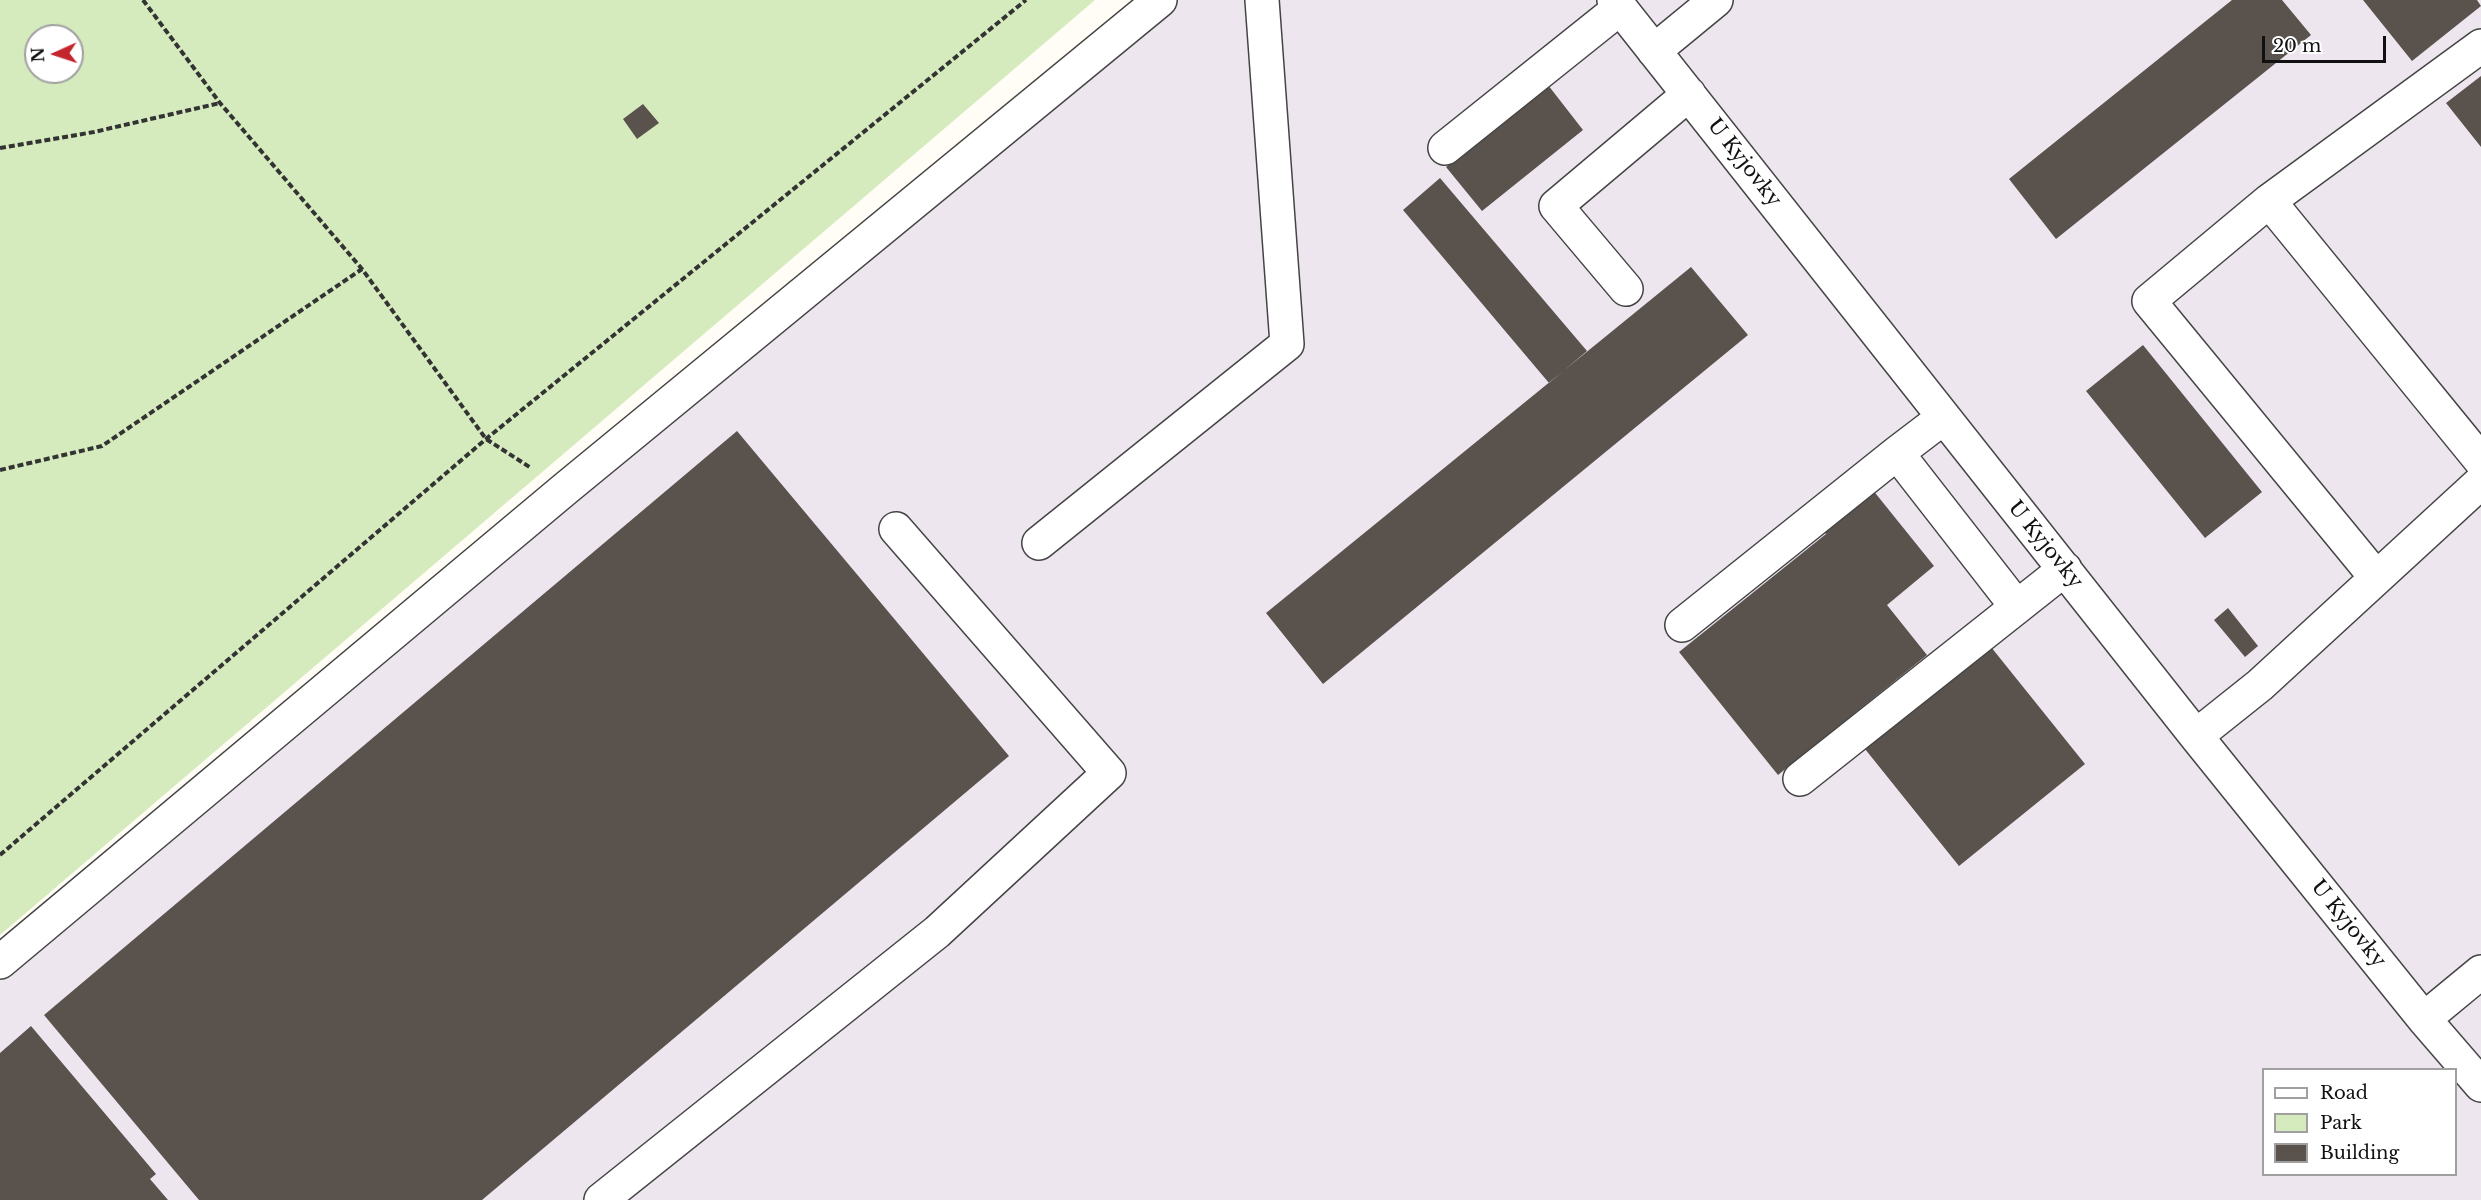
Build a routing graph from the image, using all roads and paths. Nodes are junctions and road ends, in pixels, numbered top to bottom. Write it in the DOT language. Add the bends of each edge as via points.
graph roads {
  1 [pos="143,0"];
  2 [pos="1026,0"];
  3 [pos="1160,0"];
  4 [pos="1262,0"];
  5 [pos="1716,0"];
  6 [pos="1617,4"];
  7 [pos="2481,46"];
  8 [pos="1654,51"];
  9 [pos="1689,94"];
  10 [pos="220,103"];
  11 [pos="0,148"];
  12 [pos="1445,148"];
  13 [pos="2269,201"];
  14 [pos="362,269"];
  15 [pos="1626,289"];
  16 [pos="1943,418"];
  17 [pos="486,440"];
  18 [pos="1897,453"];
  19 [pos="2481,461"];
  20 [pos="0,470"];
  21 [pos="2481,482"];
  22 [pos="566,489"];
  23 [pos="897,530"];
  24 [pos="1039,543"];
  25 [pos="2065,569"];
  26 [pos="2375,576"];
  27 [pos="2017,607"];
  28 [pos="1682,626"];
  29 [pos="2196,736"];
  30 [pos="1800,780"];
  31 [pos="0,855"];
  32 [pos="0,962"];
  33 [pos="2481,972"];
  34 [pos="2424,1019"];
  35 [pos="2481,1085"];
  36 [pos="601,1200"];
  1 -- 10 [label="path"];
  2 -- 17 [label="path"];
  3 -- 22 [label="lane"];
  4 -- 24 [label="lane" via="1287,344"];
  5 -- 8 [label="lane"];
  6 -- 8 [label="lane, U Kyjovky"];
  6 -- 12 [label="lane"];
  7 -- 13 [label="lane"];
  8 -- 9 [label="lane, U Kyjovky"];
  9 -- 15 [label="lane" via="1556,206"];
  9 -- 16 [label="lane, U Kyjovky"];
  10 -- 11 [label="path" via="94,132"];
  10 -- 14 [label="path"];
  13 -- 19 [label="lane"];
  13 -- 26 [label="lane" via="2150,301"];
  14 -- 17 [label="path"];
  14 -- 20 [label="path" via="102,446"];
  16 -- 18 [label="lane"];
  16 -- 25 [label="lane, U Kyjovky"];
  17 -- 22 [label="path"];
  17 -- 31 [label="path"];
  18 -- 27 [label="lane"];
  18 -- 28 [label="lane"];
  21 -- 26 [label="lane"];
  22 -- 32 [label="lane"];
  23 -- 36 [label="lane" via="1109,773 937,932"];
  25 -- 27 [label="lane"];
  25 -- 29 [label="lane, U Kyjovky"];
  26 -- 29 [label="lane" via="2260,685"];
  27 -- 30 [label="lane"];
  29 -- 34 [label="lane, U Kyjovky"];
  33 -- 34 [label="lane"];
  34 -- 35 [label="lane, U Kyjovky"];
}
